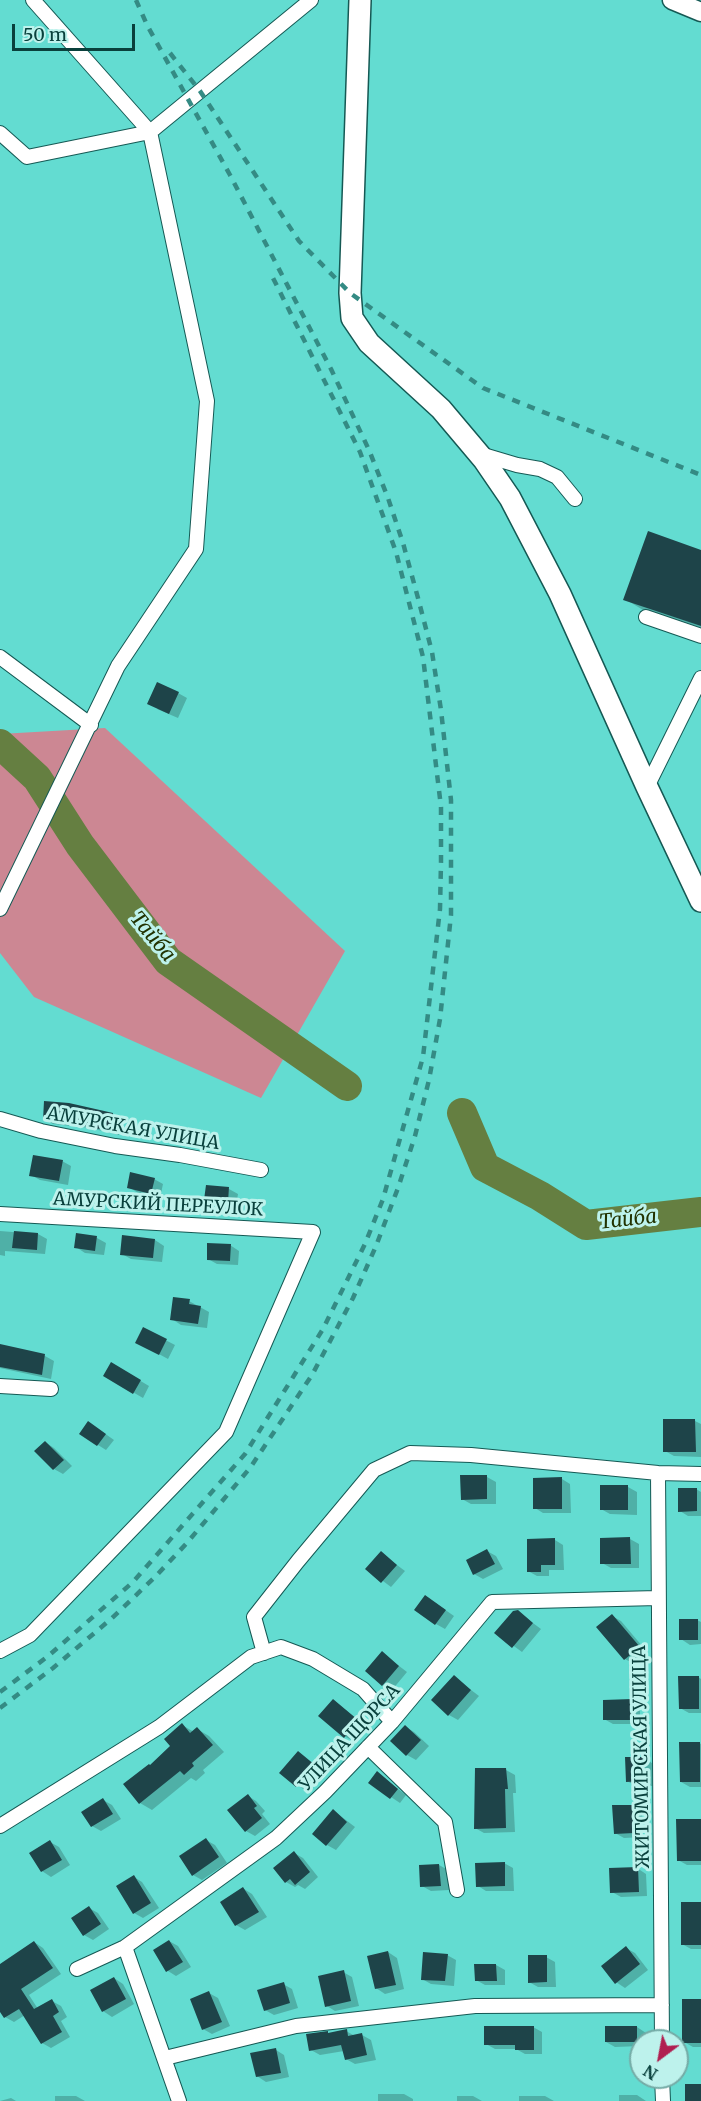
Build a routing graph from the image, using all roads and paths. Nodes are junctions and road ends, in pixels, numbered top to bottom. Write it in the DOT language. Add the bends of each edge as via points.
graph roads {
  1 [pos="33,0"];
  2 [pos="41,0"];
  3 [pos="311,0"];
  4 [pos="360,0"];
  5 [pos="672,0"];
  6 [pos="701,12"];
  7 [pos="47,16"];
  8 [pos="150,132"];
  9 [pos="0,133"];
  10 [pos="478,453"];
  11 [pos="575,499"];
  12 [pos="646,617"];
  13 [pos="701,636"];
  14 [pos="0,657"];
  15 [pos="701,678"];
  16 [pos="91,725"];
  17 [pos="647,787"];
  18 [pos="701,899"];
  19 [pos="0,909"];
  20 [pos="0,1119"];
  21 [pos="261,1170"];
  22 [pos="0,1214"];
  23 [pos="0,1386"];
  24 [pos="51,1389"];
  25 [pos="658,1473"];
  26 [pos="701,1474"];
  27 [pos="658,1598"];
  28 [pos="0,1651"];
  29 [pos="264,1653"];
  30 [pos="392,1722"];
  31 [pos="369,1747"];
  32 [pos="0,1826"];
  33 [pos="457,1890"];
  34 [pos="125,1947"];
  35 [pos="77,1969"];
  36 [pos="662,2005"];
  37 [pos="662,2029"];
  38 [pos="165,2058"];
  39 [pos="179,2101"];
  1 -- 7 [label="street"];
  2 -- 7 [label="street"];
  3 -- 8 [label="street"];
  4 -- 10 [label="main road" via="352,318 369,343 441,410"];
  5 -- 6 [label="main road"];
  7 -- 8 [label="street"];
  8 -- 9 [label="street" via="27,157"];
  8 -- 16 [label="street" via="207,401 196,549 118,666"];
  10 -- 11 [label="street" via="557,477"];
  10 -- 17 [label="main road" via="510,498 560,594"];
  12 -- 13 [label="street"];
  14 -- 16 [label="street"];
  15 -- 17 [label="street"];
  16 -- 19 [label="street"];
  17 -- 18 [label="main road"];
  20 -- 21 [label="street, АМУРСКАЯ УЛИЦА" via="115,1146"];
  22 -- 28 [label="street, АМУРСКИЙ ПЕРЕУЛОК" via="313,1232 226,1432 30,1635"];
  23 -- 24 [label="street"];
  25 -- 26 [label="street"];
  25 -- 27 [label="street, ЖИТОМИРСКАЯ УЛИЦА"];
  25 -- 29 [label="street" via="410,1453 374,1470 254,1617"];
  27 -- 30 [label="street, УЛИЦА ЩОРСА" via="492,1602"];
  27 -- 36 [label="street, ЖИТОМИРСКАЯ УЛИЦА"];
  29 -- 30 [label="street" via="281,1647 313,1659 363,1689"];
  29 -- 32 [label="street" via="251,1657 159,1727"];
  30 -- 31 [label="street, УЛИЦА ЩОРСА"];
  31 -- 33 [label="street" via="445,1822"];
  31 -- 34 [label="street, УЛИЦА ЩОРСА" via="276,1838"];
  34 -- 35 [label="street, УЛИЦА ЩОРСА"];
  34 -- 38 [label="street"];
  36 -- 37 [label="street, ЖИТОМИРСКАЯ УЛИЦА"];
  36 -- 38 [label="street" via="475,2006 296,2026"];
  38 -- 39 [label="street"];
}
